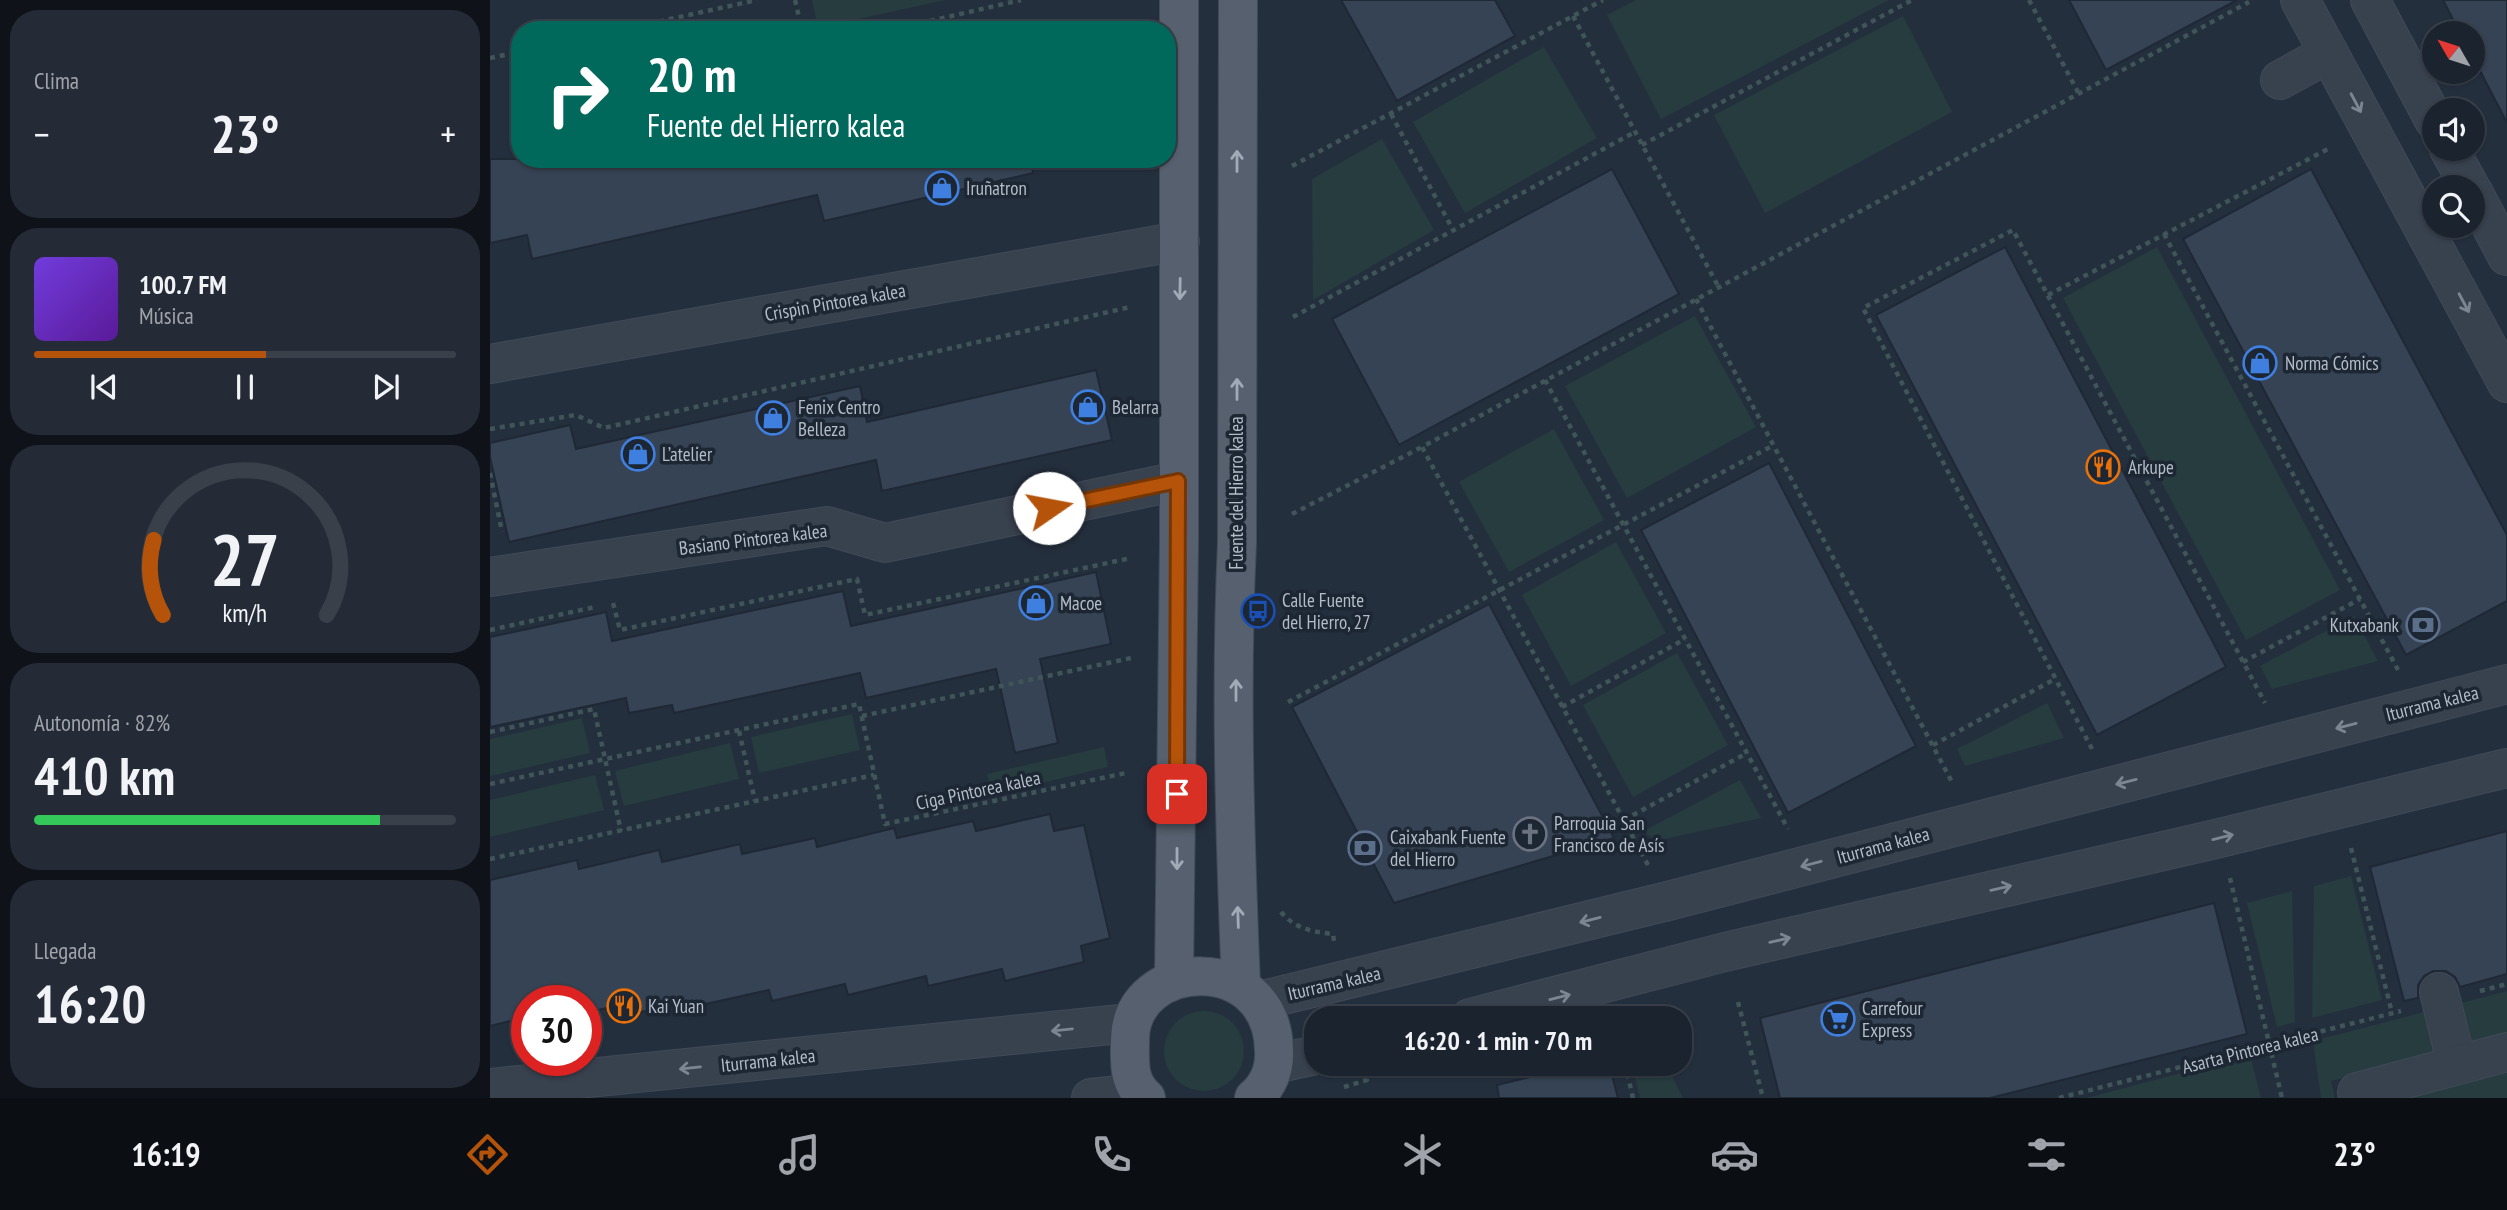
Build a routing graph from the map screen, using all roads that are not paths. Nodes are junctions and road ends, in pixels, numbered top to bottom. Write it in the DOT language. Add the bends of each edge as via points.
graph roads {
  1 [pos="1179,0"];
  2 [pos="1238,0"];
  3 [pos="2300,0"];
  4 [pos="2370,0"];
  5 [pos="2329,54"];
  6 [pos="2280,80"];
  7 [pos="2422,98"];
  8 [pos="2485,215"];
  9 [pos="1180,241"];
  10 [pos="2507,256"];
  11 [pos="490,364"];
  12 [pos="2507,383"];
  13 [pos="1178,481"];
  14 [pos="490,577"];
  15 [pos="2507,684"];
  16 [pos="2507,768"];
  17 [pos="1174,979"];
  18 [pos="1250,993"];
  19 [pos="2440,996"];
  20 [pos="1516,1006"];
  21 [pos="1130,1023"];
  22 [pos="2507,1052"];
  23 [pos="1304,1057"];
  24 [pos="1275,1063"];
  25 [pos="2458,1065"];
  26 [pos="490,1088"];
  27 [pos="1142,1095"];
  28 [pos="1091,1098"];
  29 [pos="1254,1098"];
  30 [pos="2358,1098"];
  1 -- 9 [label="main road"];
  18 -- 2 [label="main road, Fuente del Hierro kalea, one-way" via="1237,874"];
  3 -- 5 [label="street"];
  4 -- 7 [label="street"];
  5 -- 6 [label="street"];
  5 -- 12 [label="street, one-way"];
  8 -- 10 [label="street"];
  9 -- 11 [label="street, Crispin Pintorea kalea"];
  9 -- 13 [label="main road, one-way"];
  13 -- 14 [label="street, Basiano Pintorea kalea" via="886,543 827,526"];
  13 -- 17 [label="main road, one-way"];
  15 -- 18 [label="street, Iturrama kalea, one-way" via="1668,901"];
  20 -- 16 [label="street, one-way" via="1725,952"];
  17 -- 18 [label="main road" via="1221,976"];
  17 -- 21 [label="main road" via="1145,999"];
  18 -- 24 [label="main road" via="1274,1031"];
  19 -- 25 [label="street"];
  21 -- 26 [label="street, Iturrama kalea, one-way"];
  21 -- 27 [label="main road" via="1130,1074"];
  22 -- 25 [label="street"];
  23 -- 24 [label="street"];
  24 -- 29 [label="main road" via="1264,1090"];
  25 -- 30 [label="street" via="2357,1092"];
  27 -- 28 [label="street"];
}
